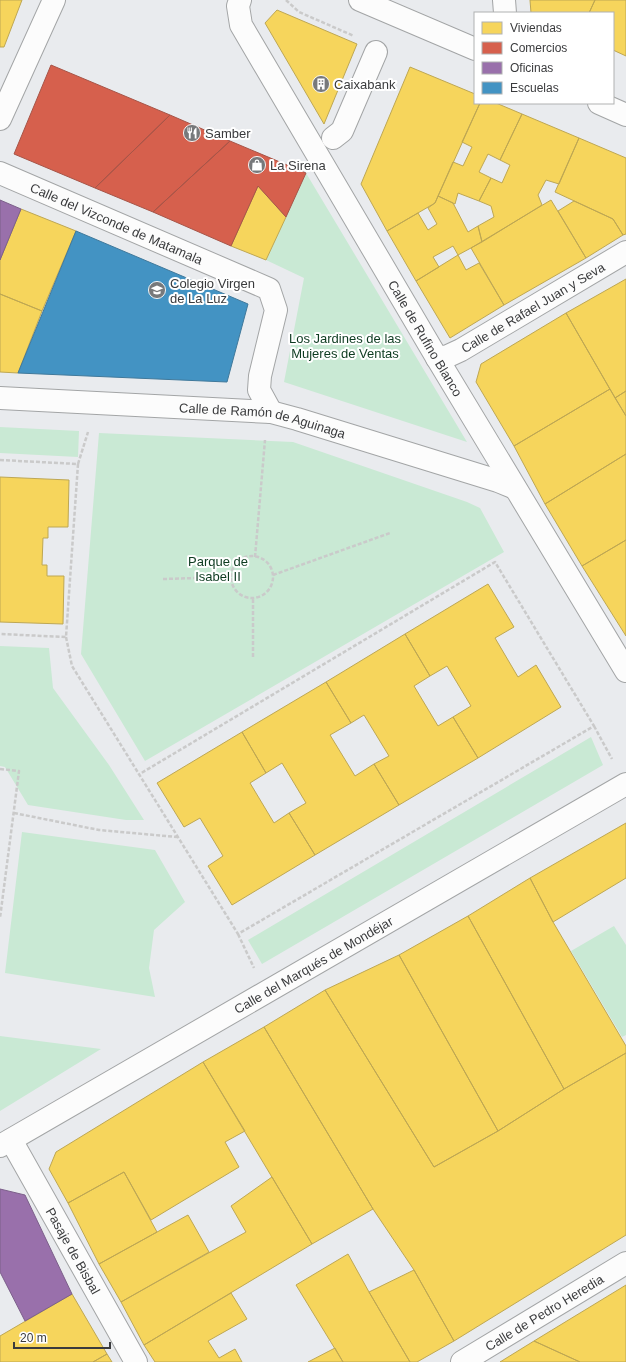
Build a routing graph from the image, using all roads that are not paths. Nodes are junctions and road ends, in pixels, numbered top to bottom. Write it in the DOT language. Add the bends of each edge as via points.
graph roads {
  1 [pos="54,0"];
  2 [pos="240,0"];
  3 [pos="360,0"];
  4 [pos="504,0"];
  5 [pos="505,12"];
  6 [pos="474,49"];
  7 [pos="376,52"];
  8 [pos="601,104"];
  9 [pos="626,115"];
  10 [pos="0,119"];
  11 [pos="333,138"];
  12 [pos="0,173"];
  13 [pos="626,252"];
  14 [pos="437,358"];
  15 [pos="0,398"];
  16 [pos="271,412"];
  17 [pos="515,488"];
  18 [pos="626,671"];
  19 [pos="626,784"];
  20 [pos="5,1143"];
  21 [pos="626,1262"];
  22 [pos="136,1362"];
  23 [pos="462,1362"];
  1 -- 10 [label="street"];
  2 -- 14 [label="street, Calle de Rufino Blanco" via="240,25"];
  3 -- 6 [label="street"];
  4 -- 5 [label="street"];
  7 -- 11 [label="street" via="342,131"];
  8 -- 9 [label="street"];
  12 -- 16 [label="street, Calle del Vizconde de Matamala" via="269,289 276,310 259,390"];
  13 -- 14 [label="street, Calle de Rafael Juan y Seva" via="461,350"];
  14 -- 17 [label="street, Calle de Rufino Blanco"];
  15 -- 16 [label="street, Calle de Ramón de Aguinaga"];
  16 -- 17 [label="street, Calle de Ramón de Aguinaga"];
  17 -- 18 [label="street, Calle de Rufino Blanco"];
  19 -- 20 [label="street, Calle del Marqués de Mondéjar"];
  20 -- 22 [label="street, Pasaje de Bisbal"];
  21 -- 23 [label="street, Calle de Pedro Heredia"];
}
